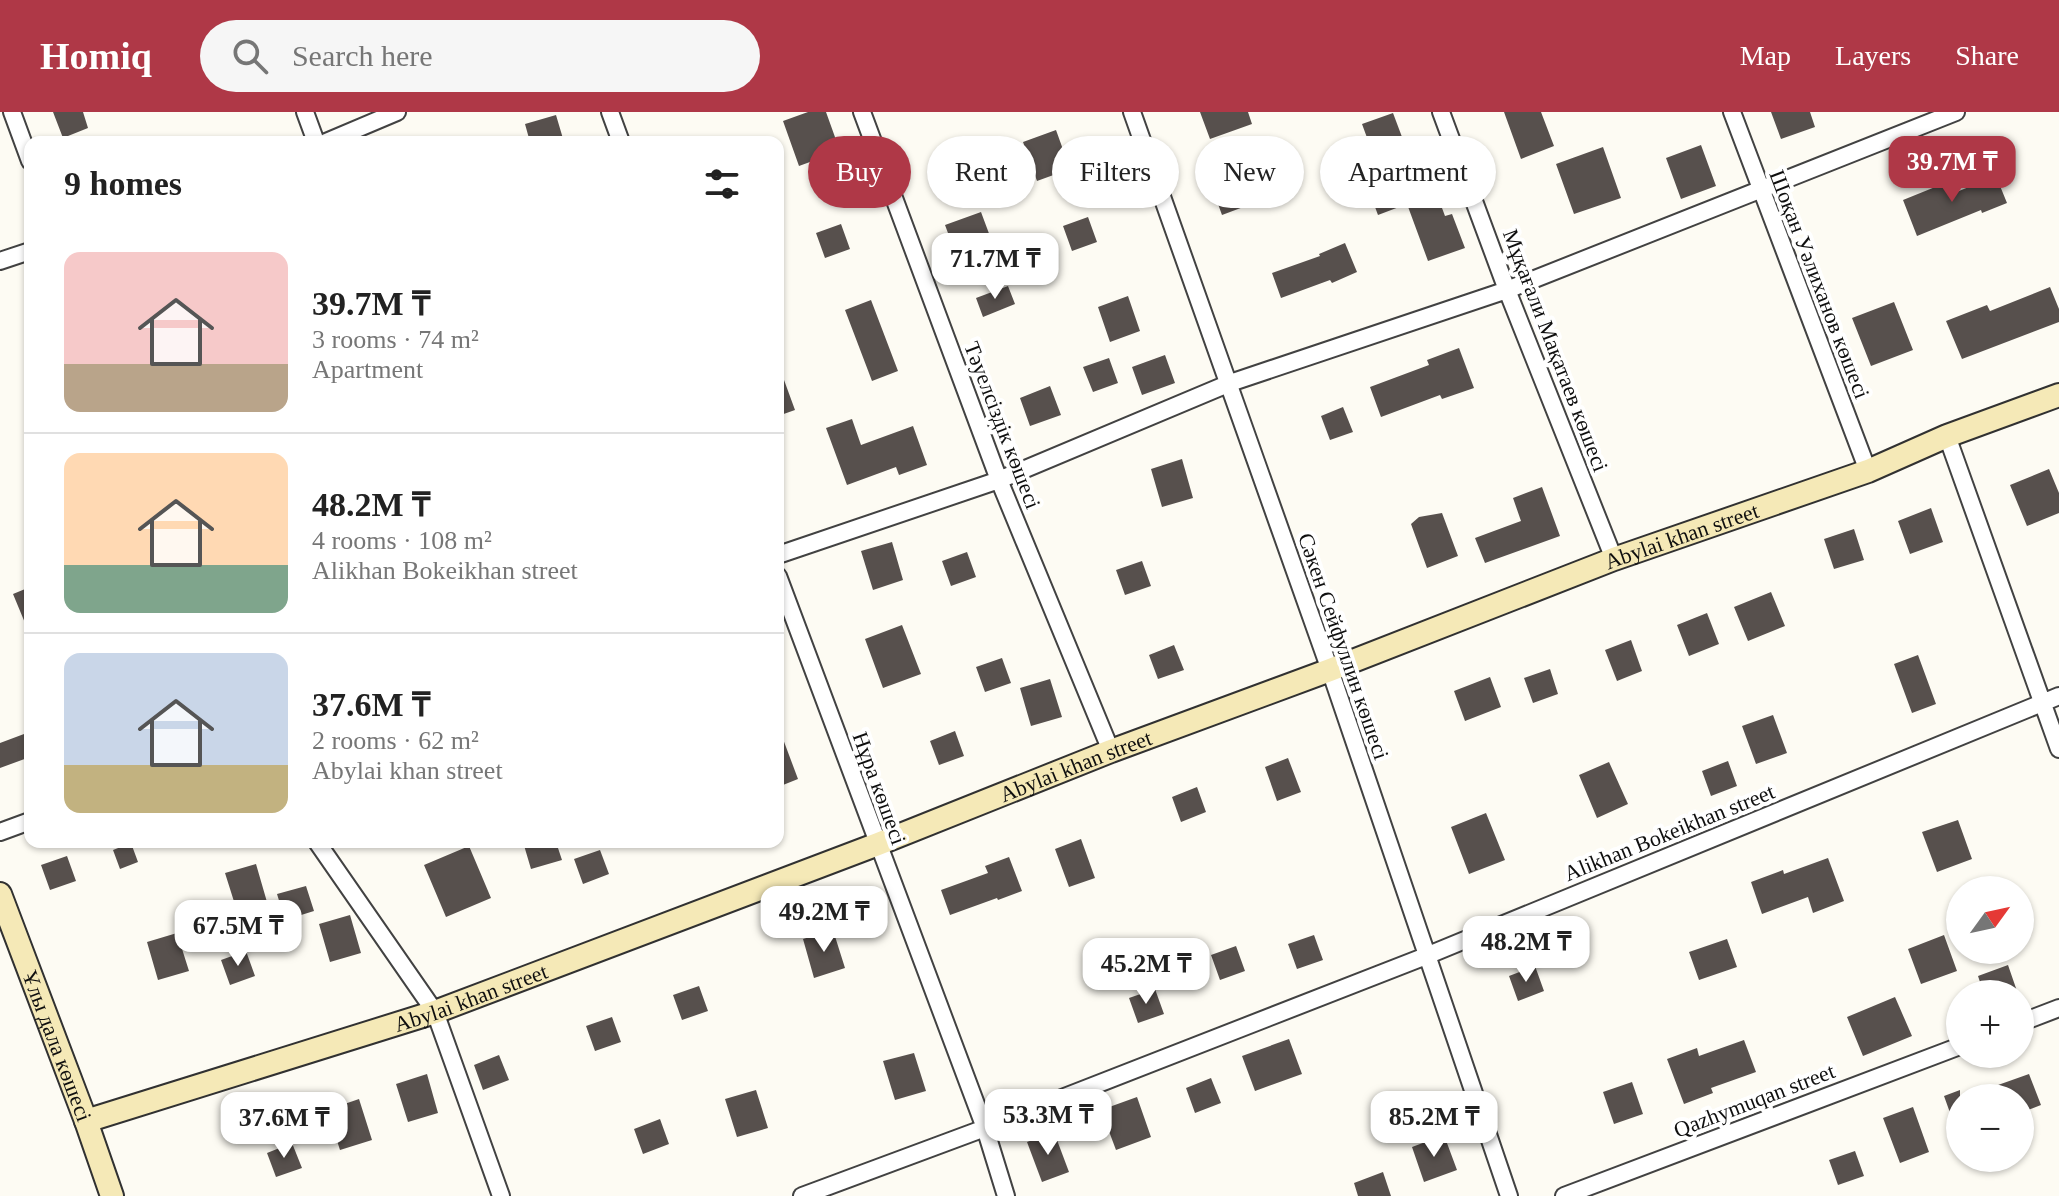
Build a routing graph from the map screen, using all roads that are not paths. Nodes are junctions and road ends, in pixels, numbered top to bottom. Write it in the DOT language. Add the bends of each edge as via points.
graph roads {
  1 [pos="12,112"];
  2 [pos="305,112"];
  3 [pos="397,112"];
  4 [pos="610,112"];
  5 [pos="862,112"];
  6 [pos="1132,112"];
  7 [pos="1441,112"];
  8 [pos="1732,112"];
  9 [pos="1956,112"];
  10 [pos="314,136"];
  11 [pos="340,136"];
  12 [pos="619,136"];
  13 [pos="24,145"];
  14 [pos="1761,189"];
  15 [pos="24,253"];
  16 [pos="0,261"];
  17 [pos="1507,290"];
  18 [pos="1230,383"];
  19 [pos="2059,395"];
  20 [pos="1947,436"];
  21 [pos="1868,471"];
  22 [pos="999,480"];
  23 [pos="784,553"];
  24 [pos="1614,559"];
  25 [pos="784,592"];
  26 [pos="1330,670"];
  27 [pos="2059,696"];
  28 [pos="2041,702"];
  29 [pos="2059,749"];
  30 [pos="1111,751"];
  31 [pos="24,823"];
  32 [pos="0,832"];
  33 [pos="878,844"];
  34 [pos="321,848"];
  35 [pos="0,894"];
  36 [pos="1426,956"];
  37 [pos="2059,1008"];
  38 [pos="435,1012"];
  39 [pos="2034,1018"];
  40 [pos="1946,1051"];
  41 [pos="86,1121"];
  42 [pos="985,1128"];
  43 [pos="112,1196"];
  44 [pos="501,1196"];
  45 [pos="802,1196"];
  46 [pos="1006,1196"];
  47 [pos="1509,1196"];
  48 [pos="1564,1196"];
  1 -- 13 [label="street"];
  2 -- 10 [label="street"];
  3 -- 11 [label="street"];
  4 -- 12 [label="street"];
  5 -- 22 [label="street, Тәуелсіздік көшесі"];
  6 -- 18 [label="street, Сәкен Сейфуллин көшесі"];
  7 -- 17 [label="street, Мұқағали Мақатаев көшесі"];
  8 -- 14 [label="street, Шоқан Уәлиханов көшесі"];
  9 -- 14 [label="street"];
  14 -- 17 [label="street"];
  14 -- 21 [label="street, Шоқан Уәлиханов көшесі"];
  15 -- 16 [label="street"];
  17 -- 18 [label="street"];
  17 -- 24 [label="street, Мұқағали Мақатаев көшесі"];
  18 -- 22 [label="street"];
  18 -- 26 [label="street, Сәкен Сейфуллин көшесі"];
  19 -- 20 [label="street, Abylai khan street"];
  20 -- 21 [label="street, Abylai khan street"];
  20 -- 28 [label="street"];
  21 -- 24 [label="street, Abylai khan street"];
  22 -- 23 [label="street"];
  22 -- 30 [label="street, Тәуелсіздік көшесі"];
  24 -- 26 [label="street, Abylai khan street"];
  25 -- 33 [label="street, Нұра көшесі"];
  26 -- 30 [label="street, Abylai khan street"];
  26 -- 36 [label="street, Сәкен Сейфуллин көшесі"];
  27 -- 28 [label="street, Alikhan Bokeikhan street"];
  28 -- 29 [label="street"];
  28 -- 36 [label="street, Alikhan Bokeikhan street"];
  30 -- 33 [label="street, Abylai khan street"];
  31 -- 32 [label="street"];
  33 -- 38 [label="street, Abylai khan street"];
  33 -- 42 [label="street, Нұра көшесі"];
  34 -- 38 [label="street"];
  35 -- 41 [label="street, Ұлы дала көшесі"];
  36 -- 42 [label="street, Alikhan Bokeikhan street"];
  36 -- 47 [label="street, Сәкен Сейфуллин көшесі"];
  37 -- 39 [label="street"];
  38 -- 41 [label="street, Abylai khan street"];
  38 -- 44 [label="street"];
  40 -- 48 [label="street, Qazhymuqan street"];
  41 -- 43 [label="street, Ұлы дала көшесі"];
  42 -- 45 [label="street, Alikhan Bokeikhan street"];
  42 -- 46 [label="street, Нұра көшесі"];
}
